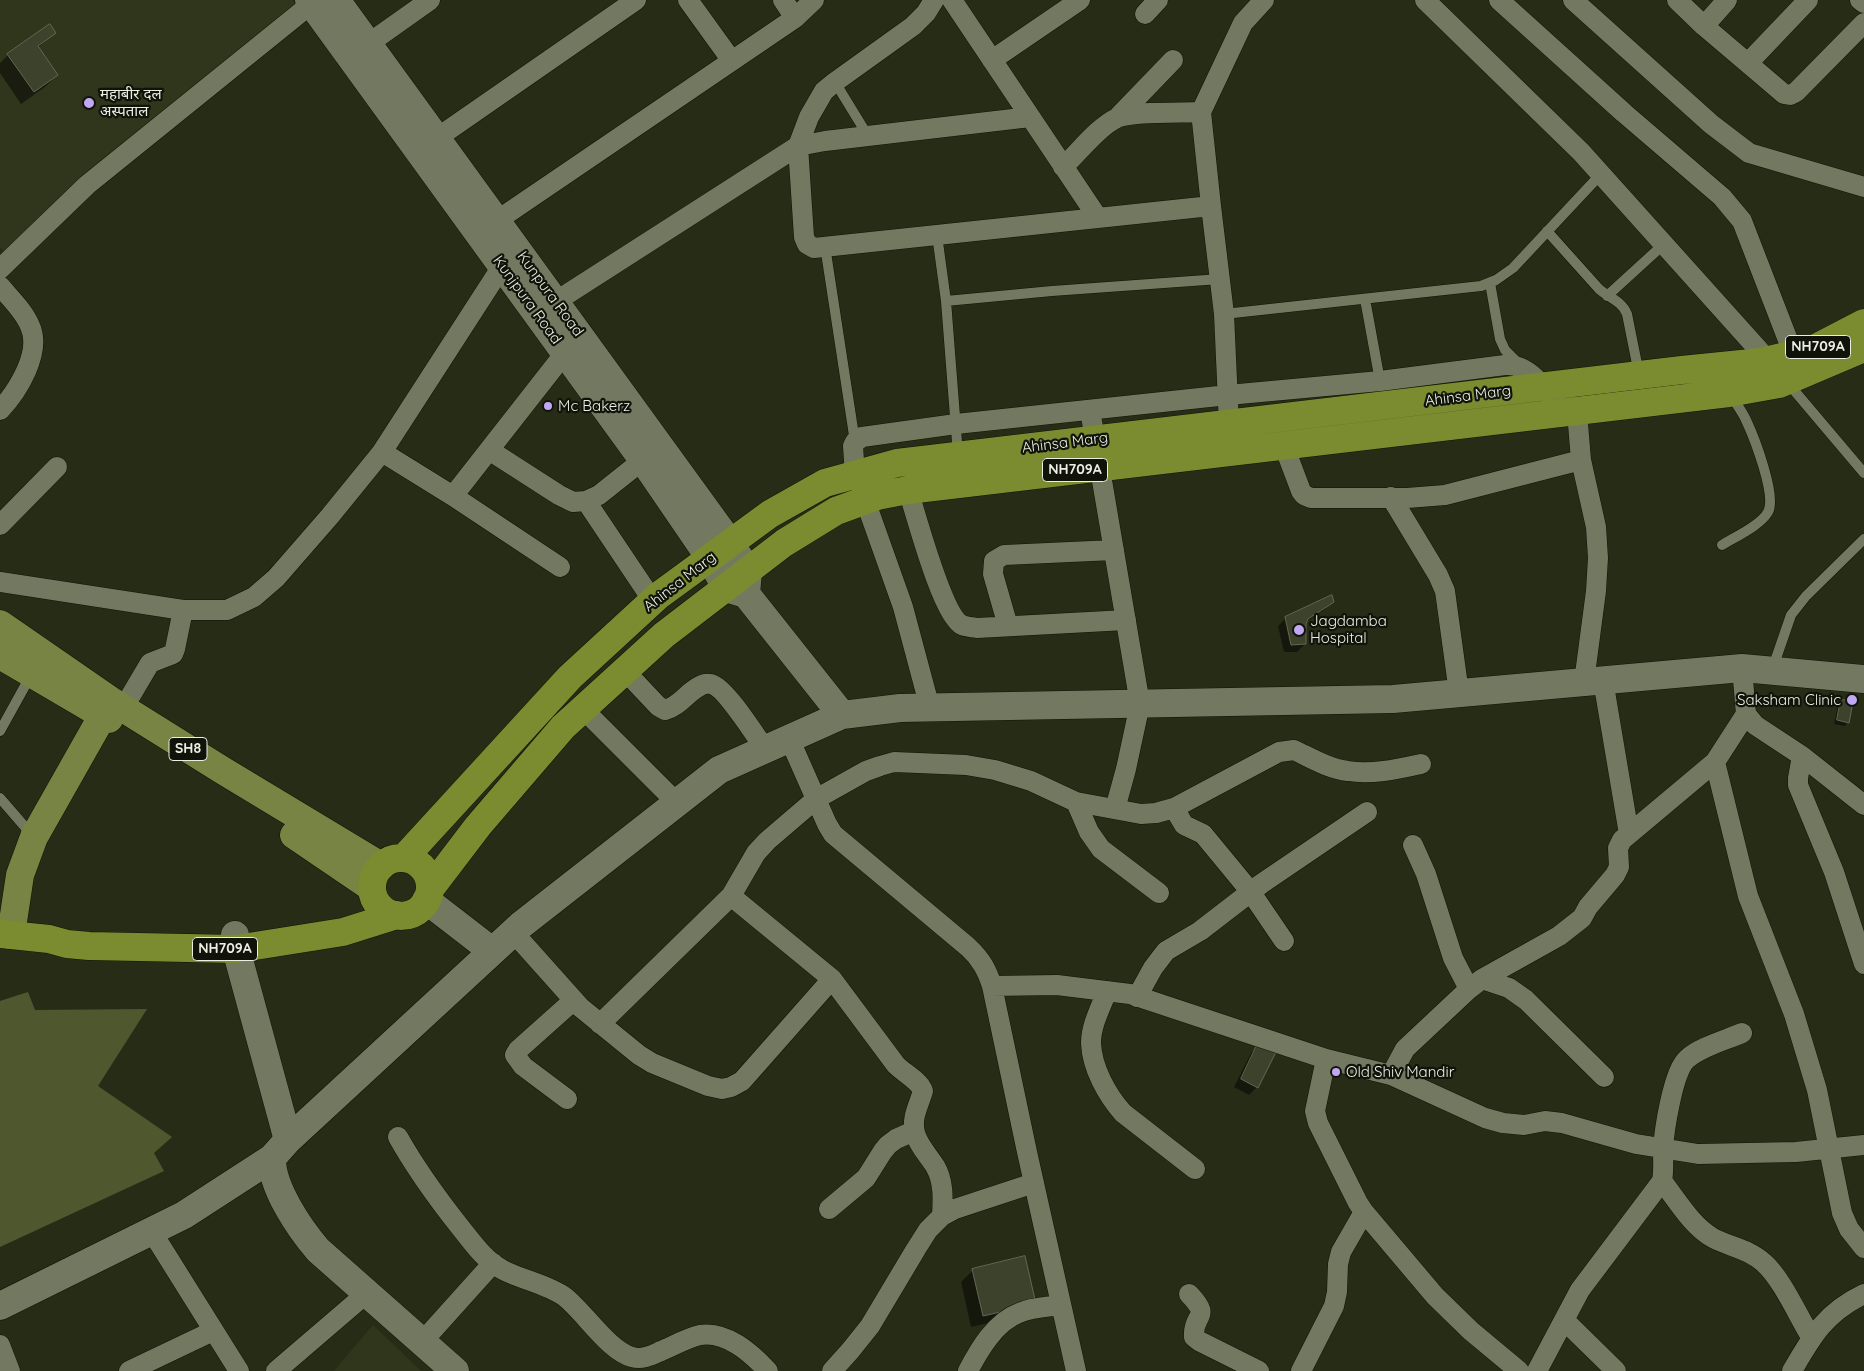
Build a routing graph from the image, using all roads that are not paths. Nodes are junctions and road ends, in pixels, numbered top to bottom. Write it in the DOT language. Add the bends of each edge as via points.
graph roads {
  1 [pos="430,0"];
  2 [pos="636,0"];
  3 [pos="688,0"];
  4 [pos="783,0"];
  5 [pos="814,0"];
  6 [pos="934,0"];
  7 [pos="952,0"];
  8 [pos="1080,0"];
  9 [pos="1264,0"];
  10 [pos="1426,0"];
  11 [pos="1499,0"];
  12 [pos="1573,0"];
  13 [pos="1677,0"];
  14 [pos="1727,0"];
  15 [pos="1808,0"];
  16 [pos="1860,0"];
  17 [pos="318,1"];
  18 [pos="1864,3"];
  19 [pos="795,18"];
  20 [pos="1864,23"];
  21 [pos="1704,26"];
  22 [pos="368,44"];
  23 [pos="992,60"];
  24 [pos="1173,60"];
  25 [pos="732,61"];
  26 [pos="1748,64"];
  27 [pos="835,82"];
  28 [pos="1201,112"];
  29 [pos="1119,116"];
  30 [pos="1030,117"];
  31 [pos="868,136"];
  32 [pos="437,138"];
  33 [pos="798,146"];
  34 [pos="1063,167"];
  35 [pos="1600,174"];
  36 [pos="1864,187"];
  37 [pos="1211,206"];
  38 [pos="1098,218"];
  39 [pos="488,227"];
  40 [pos="1547,231"];
  41 [pos="937,234"];
  42 [pos="1664,244"];
  43 [pos="825,246"];
  44 [pos="509,256"];
  45 [pos="0,269"];
  46 [pos="1220,278"];
  47 [pos="1490,283"];
  48 [pos="0,286"];
  49 [pos="1607,296"];
  50 [pos="1365,298"];
  51 [pos="946,301"];
  52 [pos="546,308"];
  53 [pos="1224,314"];
  54 [pos="1864,323"];
  55 [pos="572,344"];
  56 [pos="1864,348"];
  57 [pos="1522,367"];
  58 [pos="1788,368"];
  59 [pos="1639,375"];
  60 [pos="1380,382"];
  61 [pos="1543,386"];
  62 [pos="1729,393"];
  63 [pos="1228,395"];
  64 [pos="0,410"];
  65 [pos="1090,410"];
  66 [pos="1570,412"];
  67 [pos="956,424"];
  68 [pos="1229,424"];
  69 [pos="1095,440"];
  70 [pos="855,442"];
  71 [pos="1284,446"];
  72 [pos="489,450"];
  73 [pos="382,452"];
  74 [pos="643,460"];
  75 [pos="1581,460"];
  76 [pos="57,467"];
  77 [pos="1100,467"];
  78 [pos="960,470"];
  79 [pos="1864,473"];
  80 [pos="855,475"];
  81 [pos="908,490"];
  82 [pos="453,496"];
  83 [pos="1391,497"];
  84 [pos="865,500"];
  85 [pos="586,501"];
  86 [pos="0,525"];
  87 [pos="1864,539"];
  88 [pos="1722,545"];
  89 [pos="720,550"];
  90 [pos="1114,550"];
  91 [pos="560,567"];
  92 [pos="0,582"];
  93 [pos="740,584"];
  94 [pos="653,600"];
  95 [pos="183,610"];
  96 [pos="1126,620"];
  97 [pos="0,624"];
  98 [pos="1008,626"];
  99 [pos="0,655"];
  100 [pos="1742,668"];
  101 [pos="625,671"];
  102 [pos="1772,671"];
  103 [pos="32,674"];
  104 [pos="1864,680"];
  105 [pos="1593,681"];
  106 [pos="1459,693"];
  107 [pos="1140,704"];
  108 [pos="930,708"];
  109 [pos="582,709"];
  110 [pos="113,711"];
  111 [pos="1746,714"];
  112 [pos="842,715"];
  113 [pos="0,731"];
  114 [pos="789,738"];
  115 [pos="764,749"];
  116 [pos="1802,756"];
  117 [pos="1715,762"];
  118 [pos="1421,764"];
  119 [pos="0,798"];
  120 [pos="816,799"];
  121 [pos="1076,802"];
  122 [pos="677,803"];
  123 [pos="1864,805"];
  124 [pos="1174,808"];
  125 [pos="1115,809"];
  126 [pos="1367,812"];
  127 [pos="1629,834"];
  128 [pos="34,838"];
  129 [pos="1413,845"];
  130 [pos="387,886"];
  131 [pos="1250,892"];
  132 [pos="1159,893"];
  133 [pos="428,895"];
  134 [pos="731,896"];
  135 [pos="513,932"];
  136 [pos="5,934"];
  137 [pos="1284,941"];
  138 [pos="236,942"];
  139 [pos="492,952"];
  140 [pos="1864,964"];
  141 [pos="832,979"];
  142 [pos="1476,984"];
  143 [pos="992,986"];
  144 [pos="1107,991"];
  145 [pos="1137,997"];
  146 [pos="574,1000"];
  147 [pos="600,1024"];
  148 [pos="1742,1033"];
  149 [pos="1326,1059"];
  150 [pos="1391,1076"];
  151 [pos="1604,1077"];
  152 [pos="567,1099"];
  153 [pos="914,1131"];
  154 [pos="398,1137"];
  155 [pos="1864,1145"];
  156 [pos="1830,1148"];
  157 [pos="280,1149"];
  158 [pos="1663,1149"];
  159 [pos="1195,1168"];
  160 [pos="1662,1181"];
  161 [pos="1034,1183"];
  162 [pos="829,1210"];
  163 [pos="1364,1212"];
  164 [pos="942,1216"];
  165 [pos="152,1232"];
  166 [pos="1864,1248"];
  167 [pos="493,1264"];
  168 [pos="367,1293"];
  169 [pos="1189,1294"];
  170 [pos="1864,1294"];
  171 [pos="1061,1305"];
  172 [pos="0,1306"];
  173 [pos="1564,1320"];
  174 [pos="213,1331"];
  175 [pos="1811,1337"];
  176 [pos="422,1342"];
  177 [pos="0,1345"];
  178 [pos="646,1365"];
  179 [pos="10,1371"];
  180 [pos="129,1371"];
  181 [pos="239,1371"];
  182 [pos="276,1371"];
  183 [pos="455,1371"];
  184 [pos="768,1371"];
  185 [pos="832,1371"];
  186 [pos="968,1371"];
  187 [pos="1076,1371"];
  188 [pos="1259,1371"];
  189 [pos="1301,1371"];
  190 [pos="1519,1371"];
  191 [pos="1537,1371"];
  192 [pos="1616,1371"];
  193 [pos="1792,1371"];
  1 -- 22 [label="street"];
  2 -- 32 [label="street"];
  3 -- 25 [label="street"];
  4 -- 19 [label="street"];
  5 -- 19 [label="street"];
  6 -- 27 [label="street" via="913,26"];
  7 -- 23 [label="street"];
  8 -- 23 [label="street"];
  9 -- 28 [label="street" via="1243,23"];
  10 -- 35 [label="street"];
  11 -- 58 [label="street" via="1722,197 1742,221"];
  12 -- 36 [label="street" via="1711,124 1749,152"];
  13 -- 21 [label="street"];
  14 -- 21 [label="street"];
  15 -- 26 [label="street"];
  16 -- 18 [label="street"];
  17 -- 22 [label="street"];
  17 -- 39 [label="street, Kunjpura Road"];
  17 -- 45 [label="street" via="87,185"];
  19 -- 25 [label="street"];
  20 -- 26 [label="street" via="1790,95 1784,94"];
  21 -- 26 [label="street"];
  22 -- 32 [label="street"];
  23 -- 30 [label="street"];
  24 -- 29 [label="street"];
  25 -- 39 [label="street"];
  27 -- 31 [label="lane"];
  27 -- 33 [label="street" via="817,102"];
  28 -- 29 [label="street"];
  28 -- 37 [label="street"];
  29 -- 34 [label="street"];
  30 -- 31 [label="street"];
  30 -- 34 [label="street"];
  31 -- 33 [label="street"];
  32 -- 39 [label="street"];
  33 -- 43 [label="street" via="804,237 814,248"];
  33 -- 52 [label="street"];
  34 -- 38 [label="street"];
  35 -- 40 [label="lane"];
  35 -- 42 [label="street"];
  37 -- 38 [label="street"];
  37 -- 46 [label="street"];
  38 -- 41 [label="street"];
  39 -- 44 [label="street, Kunjpura Road"];
  40 -- 47 [label="lane" via="1513,268"];
  40 -- 49 [label="lane" via="1585,276"];
  41 -- 43 [label="street"];
  41 -- 51 [label="lane"];
  42 -- 49 [label="lane"];
  42 -- 58 [label="street"];
  43 -- 70 [label="lane"];
  44 -- 52 [label="street, Kunjpura Road"];
  44 -- 73 [label="street"];
  46 -- 51 [label="lane"];
  46 -- 53 [label="street"];
  47 -- 50 [label="lane"];
  47 -- 57 [label="lane" via="1500,339 1505,350"];
  48 -- 64 [label="street" via="20,310 33,338 27,370"];
  49 -- 59 [label="lane" via="1620,303 1627,314"];
  50 -- 53 [label="lane"];
  50 -- 60 [label="lane"];
  51 -- 67 [label="lane"];
  52 -- 55 [label="street, Kunjpura Road"];
  53 -- 63 [label="street"];
  54 -- 58 [label="highway, Ahinsa Marg / NH709A" via="1812,350"];
  55 -- 72 [label="street"];
  55 -- 74 [label="street, Kunjpura Road"];
  55 -- 89 [label="street, Kunpura Road"];
  56 -- 58 [label="highway, Ahinsa Marg / NH709A"];
  57 -- 60 [label="street" via="1512,364"];
  57 -- 61 [label="street"];
  58 -- 59 [label="highway, Ahinsa Marg / NH709A"];
  58 -- 62 [label="highway, Ahinsa Marg / NH709A" via="1779,384"];
  58 -- 79 [label="lane"];
  59 -- 61 [label="highway, Ahinsa Marg / NH709A"];
  60 -- 63 [label="street"];
  61 -- 66 [label="street"];
  61 -- 68 [label="highway, Ahinsa Marg / NH709A"];
  62 -- 66 [label="highway, Ahinsa Marg / NH709A"];
  62 -- 88 [label="lane" via="1754,436 1771,505 1763,520"];
  63 -- 65 [label="street"];
  63 -- 68 [label="street"];
  65 -- 67 [label="street"];
  65 -- 69 [label="street"];
  66 -- 71 [label="highway, Ahinsa Marg / NH709A"];
  66 -- 75 [label="street"];
  67 -- 70 [label="street" via="862,437"];
  67 -- 78 [label="lane"];
  68 -- 69 [label="highway, Ahinsa Marg / NH709A"];
  69 -- 77 [label="street"];
  69 -- 78 [label="highway, Ahinsa Marg / NH709A"];
  70 -- 80 [label="street"];
  71 -- 77 [label="highway, Ahinsa Marg / NH709A"];
  71 -- 83 [label="street" via="1304,495 1311,498"];
  72 -- 82 [label="street"];
  72 -- 85 [label="street" via="559,495 573,502"];
  73 -- 82 [label="street"];
  73 -- 95 [label="street" via="276,578 254,597 227,610"];
  74 -- 85 [label="street" via="599,495"];
  74 -- 89 [label="street, Kunjpura Road"];
  75 -- 83 [label="street" via="1445,495"];
  75 -- 105 [label="street" via="1596,527 1598,558"];
  76 -- 86 [label="street"];
  77 -- 78 [label="highway, Ahinsa Marg / NH709A"];
  77 -- 90 [label="street"];
  78 -- 80 [label="highway, Ahinsa Marg / NH709A" via="897,463"];
  78 -- 81 [label="highway, Ahinsa Marg / NH709A"];
  80 -- 89 [label="highway, Ahinsa Marg / NH709A" via="825,483 770,514"];
  81 -- 84 [label="highway, Ahinsa Marg / NH709A"];
  81 -- 98 [label="street" via="953,617 961,624 977,628"];
  82 -- 91 [label="street"];
  83 -- 106 [label="street" via="1445,591"];
  84 -- 93 [label="highway, Ahinsa Marg / NH709A" via="836,512 784,543"];
  84 -- 108 [label="street" via="903,607"];
  85 -- 94 [label="street"];
  87 -- 102 [label="lane" via="1791,615"];
  89 -- 93 [label="street, Kunpura Road"];
  89 -- 94 [label="highway, Ahinsa Marg / NH709A"];
  90 -- 96 [label="street"];
  90 -- 98 [label="street" via="1004,555 994,561 993,574"];
  92 -- 95 [label="street"];
  93 -- 101 [label="highway, Ahinsa Marg / NH709A" via="664,635"];
  93 -- 112 [label="street, Kunpura Road"];
  94 -- 130 [label="highway, Ahinsa Marg / NH709A" via="570,677"];
  95 -- 110 [label="street" via="173,654 150,663"];
  96 -- 98 [label="street"];
  96 -- 107 [label="street"];
  97 -- 110 [label="main road, SH8"];
  99 -- 103 [label="main road, SH8"];
  100 -- 102 [label="street"];
  100 -- 105 [label="street"];
  100 -- 111 [label="street"];
  101 -- 109 [label="highway, Ahinsa Marg / NH709A"];
  101 -- 115 [label="street" via="665,710 675,708 706,683 716,686"];
  102 -- 104 [label="street"];
  103 -- 110 [label="main road, SH8"];
  103 -- 113 [label="lane"];
  105 -- 106 [label="street"];
  105 -- 127 [label="street"];
  106 -- 107 [label="street" via="1393,699"];
  107 -- 108 [label="street"];
  107 -- 125 [label="street"];
  108 -- 112 [label="street"];
  109 -- 122 [label="street"];
  109 -- 133 [label="highway, Ahinsa Marg / NH709A" via="478,826"];
  110 -- 128 [label="main road"];
  110 -- 130 [label="main road, SH8" via="316,849"];
  111 -- 116 [label="street" via="1755,725"];
  111 -- 117 [label="street"];
  112 -- 114 [label="street"];
  114 -- 115 [label="street"];
  114 -- 120 [label="street"];
  115 -- 122 [label="street" via="719,770"];
  116 -- 123 [label="street"];
  116 -- 140 [label="street" via="1798,785 1834,872"];
  117 -- 127 [label="street"];
  117 -- 156 [label="street" via="1748,896 1794,1014 1818,1090"];
  118 -- 124 [label="street" via="1393,770 1347,771 1287,750"];
  119 -- 128 [label="lane"];
  120 -- 121 [label="street" via="866,771 894,762 966,765 995,770 1031,781"];
  120 -- 134 [label="street" via="756,853"];
  120 -- 143 [label="street" via="834,834 980,958"];
  121 -- 125 [label="street"];
  121 -- 132 [label="street" via="1100,849"];
  122 -- 135 [label="street"];
  124 -- 125 [label="street" via="1141,814"];
  124 -- 131 [label="street" via="1181,823 1203,834"];
  126 -- 131 [label="street"];
  127 -- 142 [label="street" via="1618,848 1619,867 1615,876 1582,918 1559,936"];
  128 -- 136 [label="main road" via="20,875"];
  129 -- 142 [label="street" via="1426,874 1453,958"];
  130 -- 133 [label="highway, NH709A" via="409,914 419,909"];
  130 -- 133 [label="highway" via="414,861 428,878"];
  130 -- 138 [label="highway, NH709A" via="343,932"];
  131 -- 137 [label="street"];
  131 -- 145 [label="street" via="1200,931 1162,955"];
  133 -- 139 [label="street"];
  134 -- 141 [label="street"];
  134 -- 147 [label="street"];
  135 -- 139 [label="street"];
  135 -- 146 [label="street"];
  136 -- 138 [label="highway, NH709A" via="89,946"];
  138 -- 157 [label="street"];
  139 -- 157 [label="street"];
  141 -- 147 [label="street" via="742,1081 722,1089 652,1063"];
  141 -- 153 [label="street" via="896,1065 921,1086 923,1091 916,1108"];
  142 -- 150 [label="street" via="1405,1049"];
  142 -- 151 [label="street" via="1509,988 1526,1000"];
  143 -- 144 [label="street" via="1057,985"];
  143 -- 161 [label="street"];
  144 -- 145 [label="street"];
  144 -- 159 [label="street" via="1094,1024 1091,1043 1104,1086 1123,1113"];
  145 -- 149 [label="street"];
  146 -- 147 [label="street"];
  146 -- 152 [label="street" via="516,1055 523,1066"];
  148 -- 158 [label="street" via="1686,1059 1674,1083"];
  149 -- 150 [label="street"];
  149 -- 163 [label="street" via="1315,1110 1318,1123"];
  150 -- 158 [label="street" via="1503,1123 1562,1123"];
  153 -- 162 [label="street" via="888,1145 866,1178"];
  153 -- 164 [label="street" via="940,1178"];
  154 -- 167 [label="street" via="435,1196"];
  155 -- 156 [label="street"];
  156 -- 158 [label="street" via="1698,1154"];
  156 -- 166 [label="street" via="1842,1213 1849,1229"];
  157 -- 165 [label="street" via="184,1215"];
  157 -- 168 [label="street" via="272,1164 291,1214 318,1250"];
  158 -- 160 [label="street"];
  160 -- 173 [label="street" via="1580,1290"];
  160 -- 175 [label="street" via="1708,1234 1747,1251 1765,1264"];
  161 -- 164 [label="street"];
  161 -- 171 [label="street"];
  163 -- 189 [label="street" via="1341,1252 1334,1306"];
  163 -- 190 [label="street" via="1435,1296"];
  164 -- 185 [label="street" via="920,1242 870,1326"];
  165 -- 172 [label="street"];
  165 -- 174 [label="street"];
  167 -- 176 [label="street"];
  167 -- 178 [label="street" via="563,1296 612,1346"];
  168 -- 176 [label="street"];
  168 -- 182 [label="street"];
  169 -- 188 [label="street" via="1201,1309 1194,1337"];
  170 -- 175 [label="street" via="1838,1310"];
  171 -- 186 [label="street" via="1038,1308 1007,1319 979,1352"];
  171 -- 187 [label="street"];
  173 -- 191 [label="street"];
  173 -- 192 [label="street"];
  174 -- 180 [label="street"];
  174 -- 181 [label="street"];
  175 -- 193 [label="street"];
  176 -- 183 [label="street"];
  177 -- 179 [label="street"];
  178 -- 184 [label="street" via="698,1336 708,1334 748,1350"];
}
